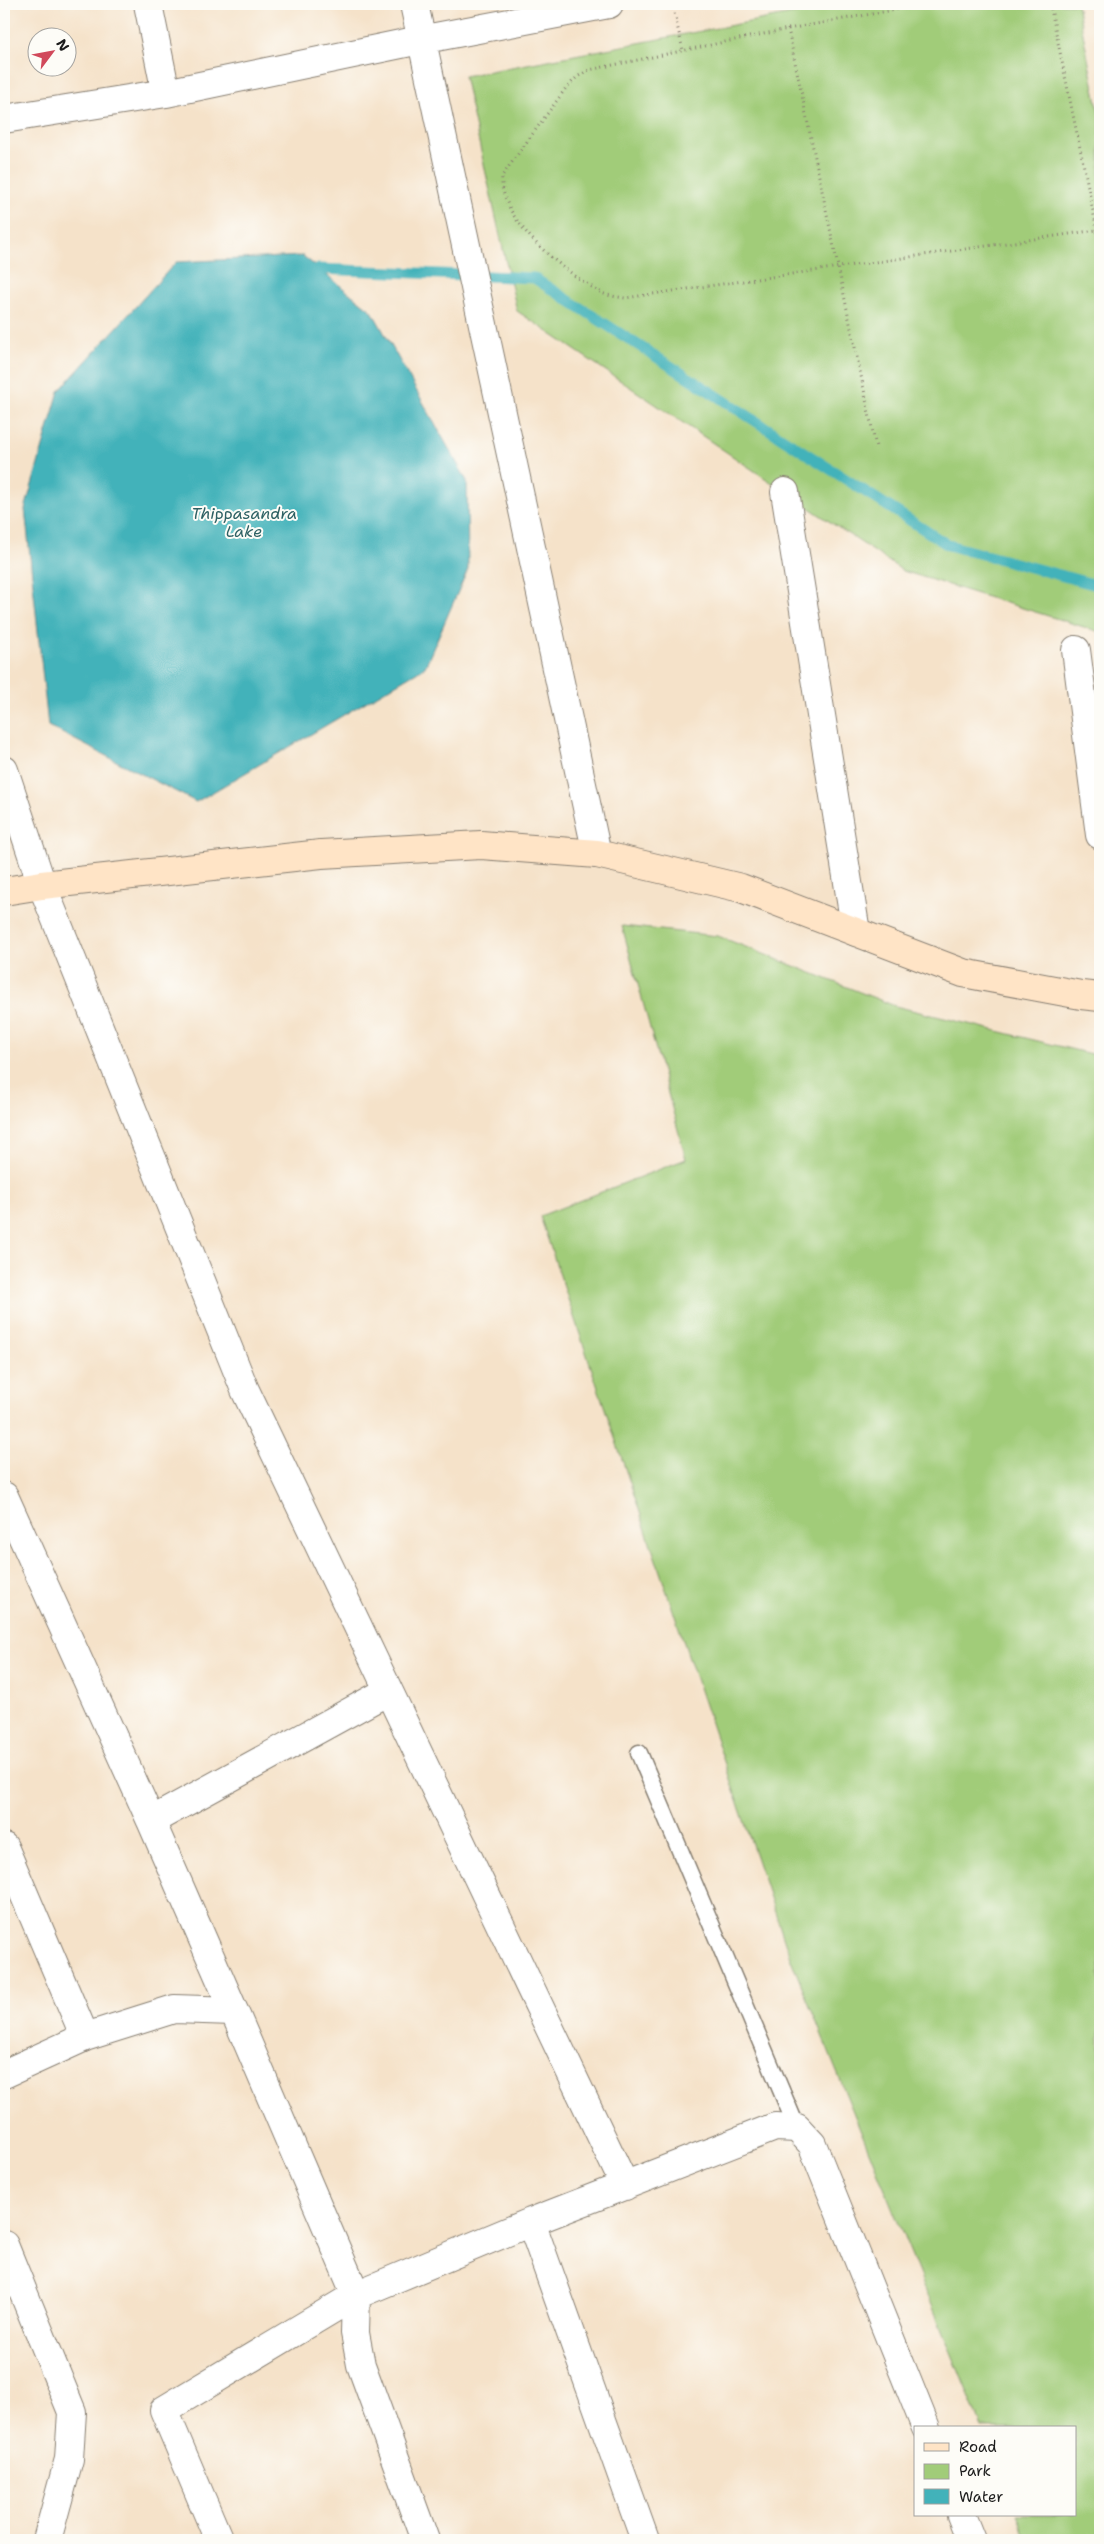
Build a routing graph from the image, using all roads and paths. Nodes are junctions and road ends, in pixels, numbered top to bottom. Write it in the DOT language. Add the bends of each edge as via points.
graph roads {
  1 [pos="148,4"];
  2 [pos="414,4"];
  3 [pos="609,4"];
  4 [pos="672,4"];
  5 [pos="927,4"];
  6 [pos="1050,4"];
  7 [pos="788,29"];
  8 [pos="420,40"];
  9 [pos="683,50"];
  10 [pos="166,93"];
  11 [pos="4,119"];
  12 [pos="1097,230"];
  13 [pos="1100,246"];
  14 [pos="839,269"];
  15 [pos="876,447"];
  16 [pos="785,492"];
  17 [pos="1076,650"];
  18 [pos="4,770"];
  19 [pos="1100,835"];
  20 [pos="597,854"];
  21 [pos="42,884"];
  22 [pos="4,892"];
  23 [pos="856,932"];
  24 [pos="1100,997"];
  25 [pos="4,1496"];
  26 [pos="388,1691"];
  27 [pos="639,1753"];
  28 [pos="151,1821"];
  29 [pos="4,1847"];
  30 [pos="234,2011"];
  31 [pos="85,2037"];
  32 [pos="4,2074"];
  33 [pos="797,2128"];
  34 [pos="624,2186"];
  35 [pos="530,2222"];
  36 [pos="4,2245"];
  37 [pos="356,2295"];
  38 [pos="925,2426"];
  39 [pos="961,2516"];
  40 [pos="47,2540"];
  41 [pos="219,2540"];
  42 [pos="425,2540"];
  43 [pos="645,2540"];
  44 [pos="971,2540"];
  1 -- 10 [label="street"];
  2 -- 8 [label="street"];
  3 -- 8 [label="street"];
  4 -- 9 [label="path"];
  5 -- 7 [label="path"];
  6 -- 12 [label="path"];
  7 -- 9 [label="path"];
  7 -- 14 [label="path"];
  8 -- 10 [label="street"];
  8 -- 20 [label="street"];
  9 -- 14 [label="path" via="589,70 577,77 502,176 501,189 515,217 526,232 566,269 604,294 625,298"];
  10 -- 11 [label="street"];
  12 -- 13 [label="path"];
  12 -- 14 [label="path"];
  14 -- 15 [label="path"];
  16 -- 23 [label="street"];
  17 -- 19 [label="street"];
  18 -- 21 [label="street"];
  20 -- 21 [label="main road" via="481,845 321,854"];
  20 -- 23 [label="main road" via="741,888"];
  21 -- 22 [label="main road"];
  21 -- 26 [label="street" via="245,1390"];
  23 -- 24 [label="main road" via="963,972"];
  25 -- 28 [label="street"];
  26 -- 28 [label="street"];
  26 -- 34 [label="street"];
  27 -- 33 [label="lane"];
  28 -- 30 [label="street"];
  29 -- 31 [label="street"];
  30 -- 31 [label="street" via="174,2009"];
  30 -- 37 [label="street"];
  31 -- 32 [label="street"];
  33 -- 34 [label="street" via="775,2127"];
  33 -- 38 [label="street" via="812,2144"];
  34 -- 35 [label="street"];
  35 -- 37 [label="street"];
  35 -- 43 [label="street"];
  36 -- 40 [label="street" via="72,2412 69,2459"];
  37 -- 41 [label="street" via="164,2410"];
  37 -- 42 [label="street" via="355,2333 361,2365"];
  39 -- 44 [label="street"];
}
